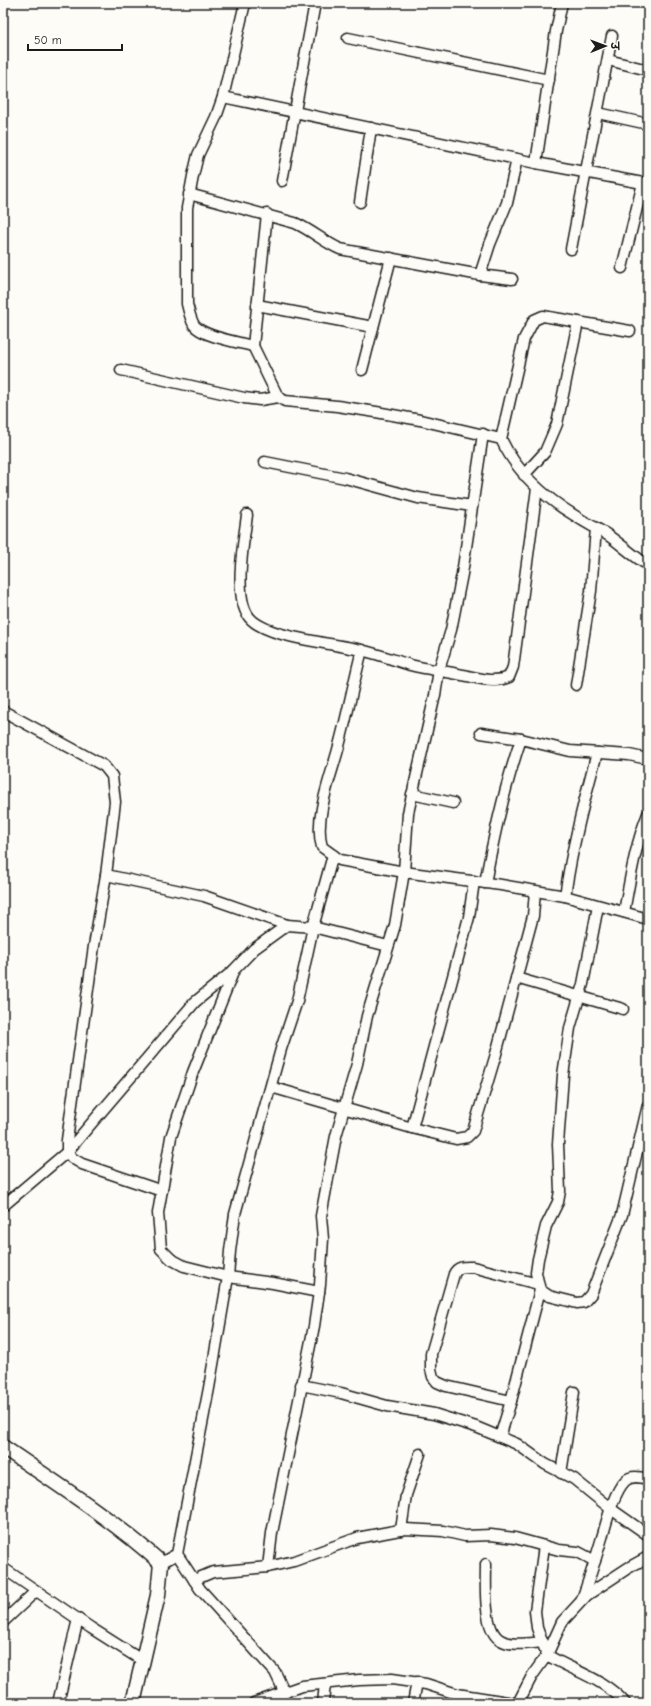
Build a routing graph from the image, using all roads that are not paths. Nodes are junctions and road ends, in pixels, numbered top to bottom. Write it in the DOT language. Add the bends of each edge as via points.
graph roads {
  1 [pos="245,3"];
  2 [pos="315,3"];
  3 [pos="562,3"];
  4 [pos="612,36"];
  5 [pos="348,38"];
  6 [pos="608,60"];
  7 [pos="648,70"];
  8 [pos="549,80"];
  9 [pos="223,97"];
  10 [pos="295,112"];
  11 [pos="598,113"];
  12 [pos="648,124"];
  13 [pos="371,128"];
  14 [pos="517,160"];
  15 [pos="536,163"];
  16 [pos="586,173"];
  17 [pos="282,181"];
  18 [pos="646,184"];
  19 [pos="189,194"];
  20 [pos="360,202"];
  21 [pos="266,214"];
  22 [pos="571,249"];
  23 [pos="391,258"];
  24 [pos="622,268"];
  25 [pos="480,275"];
  26 [pos="512,279"];
  27 [pos="257,305"];
  28 [pos="578,322"];
  29 [pos="374,327"];
  30 [pos="630,331"];
  31 [pos="253,346"];
  32 [pos="121,370"];
  33 [pos="362,370"];
  34 [pos="278,397"];
  35 [pos="484,434"];
  36 [pos="501,439"];
  37 [pos="265,462"];
  38 [pos="524,475"];
  39 [pos="536,488"];
  40 [pos="472,506"];
  41 [pos="247,515"];
  42 [pos="596,528"];
  43 [pos="648,565"];
  44 [pos="362,650"];
  45 [pos="439,670"];
  46 [pos="576,685"];
  47 [pos="3,711"];
  48 [pos="481,734"];
  49 [pos="521,739"];
  50 [pos="597,753"];
  51 [pos="648,759"];
  52 [pos="412,794"];
  53 [pos="453,803"];
  54 [pos="648,814"];
  55 [pos="333,855"];
  56 [pos="404,872"];
  57 [pos="106,875"];
  58 [pos="474,881"];
  59 [pos="485,883"];
  60 [pos="535,891"];
  61 [pos="565,896"];
  62 [pos="598,906"];
  63 [pos="624,912"];
  64 [pos="648,919"];
  65 [pos="287,925"];
  66 [pos="313,927"];
  67 [pos="388,946"];
  68 [pos="234,970"];
  69 [pos="516,978"];
  70 [pos="579,998"];
  71 [pos="623,1009"];
  72 [pos="271,1087"];
  73 [pos="344,1108"];
  74 [pos="648,1108"];
  75 [pos="412,1128"];
  76 [pos="68,1152"];
  77 [pos="162,1191"];
  78 [pos="3,1206"];
  79 [pos="228,1277"];
  80 [pos="539,1287"];
  81 [pos="319,1292"];
  82 [pos="301,1385"];
  83 [pos="574,1392"];
  84 [pos="511,1401"];
  85 [pos="500,1437"];
  86 [pos="3,1447"];
  87 [pos="420,1454"];
  88 [pos="561,1473"];
  89 [pos="648,1479"];
  90 [pos="611,1508"];
  91 [pos="401,1530"];
  92 [pos="648,1535"];
  93 [pos="544,1546"];
  94 [pos="177,1554"];
  95 [pos="648,1557"];
  96 [pos="595,1562"];
  97 [pos="161,1563"];
  98 [pos="486,1564"];
  99 [pos="268,1567"];
  100 [pos="3,1568"];
  101 [pos="194,1580"];
  102 [pos="36,1591"];
  103 [pos="581,1601"];
  104 [pos="78,1619"];
  105 [pos="3,1622"];
  106 [pos="542,1642"];
  107 [pos="547,1655"];
  108 [pos="143,1661"];
  109 [pos="417,1682"];
  110 [pos="325,1684"];
  111 [pos="285,1692"];
  112 [pos="58,1703"];
  113 [pos="132,1703"];
  114 [pos="255,1703"];
  115 [pos="324,1703"];
  116 [pos="414,1703"];
  117 [pos="514,1703"];
  118 [pos="518,1703"];
  119 [pos="625,1703"];
  1 -- 9 [label="street"];
  2 -- 10 [label="street"];
  3 -- 8 [label="street"];
  4 -- 6 [label="street"];
  5 -- 8 [label="street"];
  6 -- 7 [label="street"];
  6 -- 11 [label="street"];
  8 -- 15 [label="street"];
  9 -- 10 [label="street"];
  9 -- 19 [label="street" via="198,155"];
  10 -- 13 [label="street"];
  10 -- 17 [label="street"];
  11 -- 12 [label="street"];
  11 -- 16 [label="street"];
  13 -- 14 [label="street"];
  13 -- 20 [label="street"];
  14 -- 15 [label="street"];
  14 -- 25 [label="street" via="507,203"];
  15 -- 16 [label="street"];
  16 -- 18 [label="street"];
  16 -- 22 [label="street"];
  18 -- 24 [label="street"];
  19 -- 21 [label="street"];
  19 -- 31 [label="street" via="186,256 187,304 190,318 203,332"];
  21 -- 23 [label="street" via="295,222 340,249"];
  21 -- 27 [label="street"];
  23 -- 25 [label="street"];
  23 -- 29 [label="street"];
  25 -- 26 [label="street"];
  27 -- 29 [label="street"];
  27 -- 31 [label="street"];
  28 -- 30 [label="street"];
  28 -- 36 [label="street" via="543,316 534,320 524,339"];
  28 -- 38 [label="street" via="557,424 545,452"];
  29 -- 33 [label="street"];
  31 -- 34 [label="street"];
  32 -- 34 [label="street" via="244,398 260,400"];
  34 -- 35 [label="street" via="290,403 376,412"];
  35 -- 36 [label="street"];
  35 -- 40 [label="street"];
  36 -- 38 [label="street"];
  37 -- 40 [label="street" via="345,478 418,498"];
  38 -- 39 [label="street"];
  39 -- 42 [label="street" via="550,500"];
  39 -- 45 [label="street" via="513,667 509,677 502,680 485,679"];
  40 -- 45 [label="street" via="451,630"];
  41 -- 44 [label="street" via="240,578 242,602 248,616 259,626 283,634"];
  42 -- 43 [label="street"];
  42 -- 46 [label="street" via="591,591"];
  44 -- 45 [label="street" via="412,666"];
  44 -- 55 [label="street" via="337,755 328,781 321,819 319,838 322,847"];
  45 -- 52 [label="street"];
  47 -- 57 [label="street" via="104,766 112,776 115,802"];
  48 -- 49 [label="street"];
  49 -- 50 [label="street" via="570,751"];
  49 -- 59 [label="street" via="510,772"];
  50 -- 51 [label="street" via="629,754"];
  50 -- 61 [label="street" via="578,822"];
  52 -- 53 [label="street"];
  52 -- 56 [label="street" via="408,813"];
  54 -- 63 [label="street" via="632,870"];
  55 -- 56 [label="street" via="340,860"];
  55 -- 66 [label="street"];
  56 -- 58 [label="street"];
  56 -- 67 [label="street" via="395,925"];
  57 -- 65 [label="street" via="204,896"];
  57 -- 76 [label="street" via="78,1054 67,1140"];
  58 -- 59 [label="street"];
  58 -- 75 [label="street" via="469,917"];
  59 -- 60 [label="street"];
  60 -- 61 [label="street"];
  60 -- 69 [label="street" via="533,916"];
  61 -- 62 [label="street"];
  62 -- 63 [label="street"];
  62 -- 70 [label="street"];
  63 -- 64 [label="street"];
  65 -- 66 [label="street"];
  65 -- 68 [label="street" via="254,949"];
  66 -- 67 [label="street"];
  66 -- 72 [label="street" via="297,1001"];
  67 -- 73 [label="street"];
  68 -- 76 [label="street" via="195,1002"];
  68 -- 77 [label="street" via="193,1072 171,1137"];
  69 -- 70 [label="street"];
  69 -- 75 [label="street" via="473,1131 467,1137 456,1139"];
  70 -- 71 [label="street"];
  70 -- 80 [label="street" via="570,1028 563,1075 558,1144 560,1191 558,1202 546,1226 538,1259 536,1274"];
  72 -- 73 [label="street"];
  72 -- 79 [label="street" via="235,1214"];
  73 -- 75 [label="street"];
  73 -- 81 [label="street" via="321,1216 323,1239"];
  74 -- 80 [label="street" via="622,1215 591,1294 584,1302 577,1304 548,1296"];
  76 -- 77 [label="street" via="82,1164"];
  76 -- 78 [label="street"];
  77 -- 79 [label="street" via="158,1212 161,1249 171,1259 184,1266"];
  79 -- 81 [label="street"];
  79 -- 94 [label="street"];
  80 -- 84 [label="street"];
  80 -- 84 [label="street" via="473,1267 457,1269 431,1354 431,1369 437,1382"];
  81 -- 82 [label="street"];
  82 -- 85 [label="street" via="387,1406 434,1414"];
  82 -- 99 [label="street" via="272,1533"];
  83 -- 88 [label="street"];
  84 -- 85 [label="street"];
  85 -- 88 [label="street" via="517,1444"];
  86 -- 97 [label="street" via="88,1506"];
  87 -- 91 [label="street" via="406,1495"];
  88 -- 90 [label="street" via="574,1479"];
  89 -- 90 [label="street" via="636,1476 625,1481"];
  90 -- 92 [label="street"];
  90 -- 96 [label="street"];
  91 -- 93 [label="street" via="444,1531 465,1536 491,1535"];
  91 -- 99 [label="street" via="357,1538 294,1561"];
  93 -- 96 [label="street" via="578,1552"];
  93 -- 106 [label="street" via="534,1612"];
  94 -- 97 [label="street"];
  94 -- 101 [label="street"];
  95 -- 103 [label="street"];
  96 -- 103 [label="street"];
  97 -- 108 [label="street" via="158,1595"];
  98 -- 106 [label="street" via="488,1622 492,1632 499,1640 511,1643"];
  99 -- 101 [label="street" via="213,1572"];
  100 -- 102 [label="street"];
  101 -- 111 [label="street" via="274,1672"];
  102 -- 104 [label="street"];
  102 -- 105 [label="street"];
  103 -- 107 [label="street" via="562,1622"];
  104 -- 108 [label="street"];
  104 -- 112 [label="street"];
  106 -- 107 [label="street"];
  107 -- 118 [label="street"];
  107 -- 119 [label="street" via="599,1682 618,1694"];
  108 -- 113 [label="street"];
  109 -- 110 [label="street" via="392,1679"];
  109 -- 116 [label="street"];
  109 -- 117 [label="street" via="457,1694"];
  110 -- 111 [label="street" via="302,1686"];
  110 -- 115 [label="street"];
  111 -- 114 [label="street"];
}
